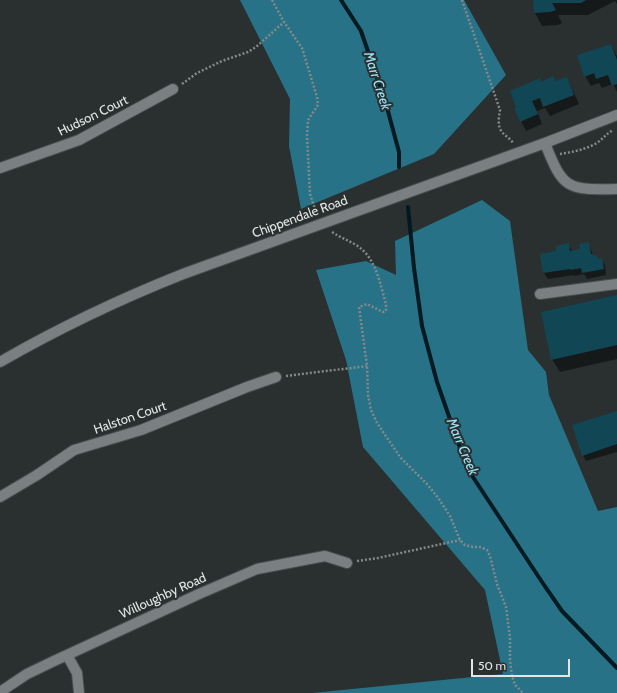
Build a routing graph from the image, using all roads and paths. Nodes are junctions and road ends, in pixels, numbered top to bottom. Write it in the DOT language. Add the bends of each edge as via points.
graph roads {
  1 [pos="272,0"];
  2 [pos="462,0"];
  3 [pos="284,22"];
  4 [pos="173,90"];
  5 [pos="617,115"];
  6 [pos="617,128"];
  7 [pos="546,143"];
  8 [pos="514,145"];
  9 [pos="559,154"];
  10 [pos="0,168"];
  11 [pos="617,189"];
  12 [pos="317,216"];
  13 [pos="330,231"];
  14 [pos="617,284"];
  15 [pos="540,294"];
  16 [pos="0,361"];
  17 [pos="367,366"];
  18 [pos="276,377"];
  19 [pos="0,497"];
  20 [pos="460,540"];
  21 [pos="347,563"];
  22 [pos="67,655"];
  23 [pos="0,692"];
  24 [pos="79,693"];
  25 [pos="523,693"];
  1 -- 3 [label="path"];
  2 -- 8 [label="path" via="500,110 499,127"];
  3 -- 4 [label="path" via="248,52 197,73"];
  3 -- 12 [label="path" via="302,48 317,96 318,105 308,120 307,136 310,194"];
  4 -- 10 [label="street, Hudson Court" via="79,140"];
  5 -- 7 [label="street, Chippendale Road"];
  6 -- 9 [label="path" via="595,144"];
  7 -- 11 [label="street" via="556,170 572,186 589,190"];
  7 -- 16 [label="street, Chippendale Road" via="148,288"];
  13 -- 17 [label="path" via="356,245 368,255 381,287 386,311 380,311 367,304 359,307"];
  14 -- 15 [label="street"];
  17 -- 18 [label="path"];
  17 -- 20 [label="path" via="368,395 377,423 400,457 439,499 450,516"];
  18 -- 19 [label="street, Halston Court" via="141,430 74,450"];
  20 -- 21 [label="path"];
  20 -- 25 [label="path" via="465,545 487,550 490,556 506,607 512,676 515,685"];
  21 -- 22 [label="street, Willoughby Road" via="325,556 257,569"];
  22 -- 23 [label="street, Willoughby Road" via="27,674"];
  22 -- 24 [label="street" via="77,673"];
}
